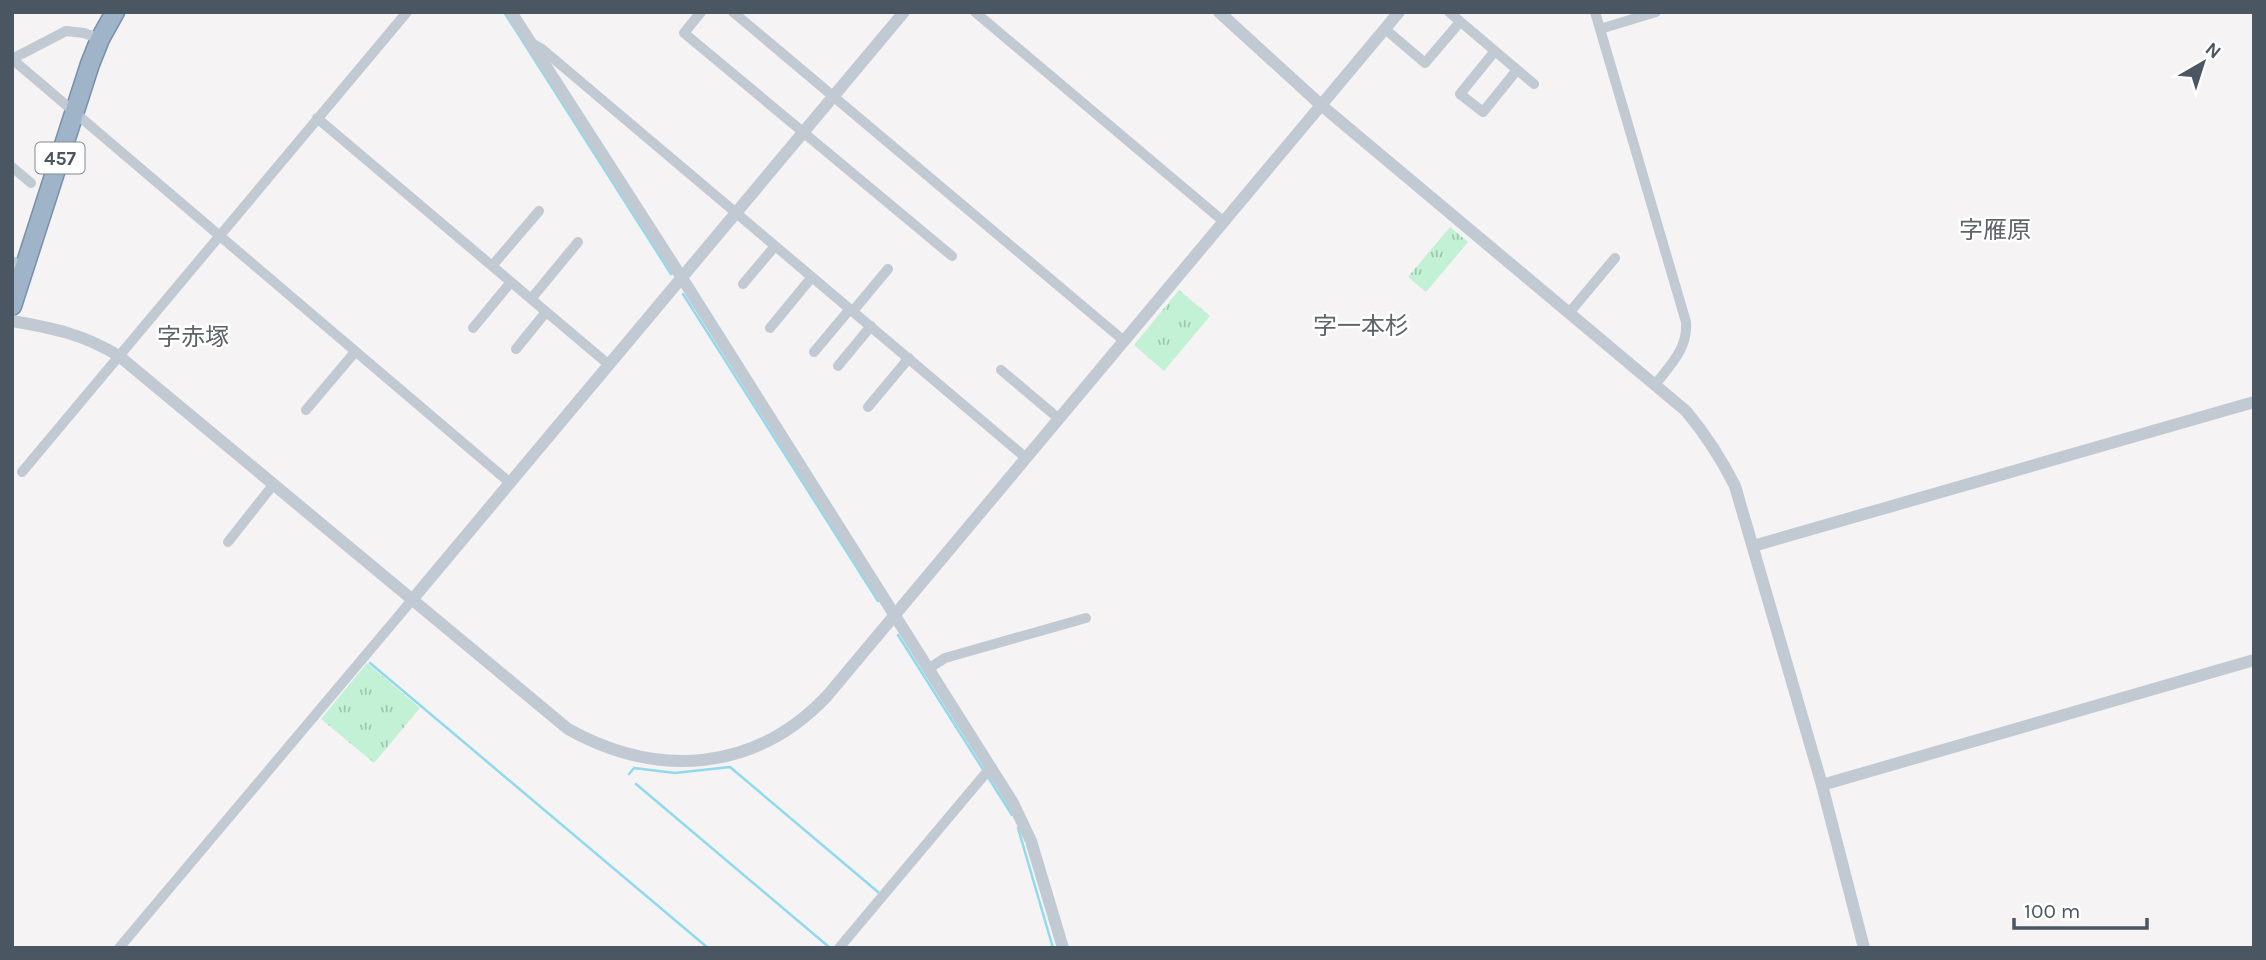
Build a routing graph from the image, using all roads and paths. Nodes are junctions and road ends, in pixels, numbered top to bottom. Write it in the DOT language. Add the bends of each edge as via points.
graph roads {
  1 [pos="115,12"];
  2 [pos="407,12"];
  3 [pos="511,12"];
  4 [pos="701,12"];
  5 [pos="733,12"];
  6 [pos="904,12"];
  7 [pos="975,12"];
  8 [pos="1219,12"];
  9 [pos="1399,12"];
  10 [pos="1449,12"];
  11 [pos="1595,12"];
  12 [pos="1656,12"];
  13 [pos="1460,22"];
  14 [pos="1385,29"];
  15 [pos="1600,29"];
  16 [pos="100,39"];
  17 [pos="531,43"];
  18 [pos="1495,51"];
  19 [pos="12,59"];
  20 [pos="1517,70"];
  21 [pos="1534,84"];
  22 [pos="834,96"];
  23 [pos="1321,105"];
  24 [pos="75,111"];
  25 [pos="317,118"];
  26 [pos="803,132"];
  27 [pos="15,174"];
  28 [pos="31,183"];
  29 [pos="539,211"];
  30 [pos="736,213"];
  31 [pos="1223,221"];
  32 [pos="218,236"];
  33 [pos="578,242"];
  34 [pos="775,246"];
  35 [pos="952,256"];
  36 [pos="1615,258"];
  37 [pos="18,265"];
  38 [pos="492,266"];
  39 [pos="888,269"];
  40 [pos="681,277"];
  41 [pos="812,277"];
  42 [pos="511,282"];
  43 [pos="743,284"];
  44 [pos="531,299"];
  45 [pos="12,306"];
  46 [pos="851,310"];
  47 [pos="546,312"];
  48 [pos="1569,313"];
  49 [pos="12,321"];
  50 [pos="871,327"];
  51 [pos="473,328"];
  52 [pos="770,328"];
  53 [pos="1123,340"];
  54 [pos="516,349"];
  55 [pos="355,352"];
  56 [pos="814,352"];
  57 [pos="119,356"];
  58 [pos="909,358"];
  59 [pos="608,364"];
  60 [pos="838,366"];
  61 [pos="1001,370"];
  62 [pos="1655,385"];
  63 [pos="2254,402"];
  64 [pos="868,407"];
  65 [pos="306,410"];
  66 [pos="1058,418"];
  67 [pos="1026,457"];
  68 [pos="22,472"];
  69 [pos="509,482"];
  70 [pos="273,485"];
  71 [pos="228,542"];
  72 [pos="1753,546"];
  73 [pos="412,600"];
  74 [pos="895,614"];
  75 [pos="1086,618"];
  76 [pos="2254,660"];
  77 [pos="928,669"];
  78 [pos="987,771"];
  79 [pos="1822,785"];
  80 [pos="119,948"];
  81 [pos="839,948"];
  82 [pos="1063,948"];
  83 [pos="1864,948"];
  1 -- 16 [label="highway, 457"];
  2 -- 25 [label="street"];
  3 -- 17 [label="street"];
  4 -- 26 [label="street" via="684,33"];
  5 -- 22 [label="street"];
  6 -- 22 [label="street"];
  7 -- 31 [label="street"];
  8 -- 23 [label="street"];
  9 -- 14 [label="street"];
  10 -- 13 [label="street"];
  11 -- 15 [label="street"];
  12 -- 15 [label="street"];
  13 -- 14 [label="street" via="1425,63"];
  13 -- 18 [label="street"];
  14 -- 23 [label="street"];
  15 -- 62 [label="street" via="1686,322 1681,351"];
  16 -- 19 [label="street" via="66,31"];
  16 -- 24 [label="highway, 457"];
  17 -- 30 [label="street"];
  17 -- 40 [label="street"];
  18 -- 20 [label="street"];
  18 -- 20 [label="street" via="1460,94 1483,112"];
  19 -- 24 [label="street"];
  20 -- 21 [label="street"];
  22 -- 26 [label="street"];
  22 -- 53 [label="street"];
  23 -- 31 [label="street"];
  23 -- 48 [label="street"];
  24 -- 32 [label="street"];
  24 -- 37 [label="highway, 457"];
  25 -- 32 [label="street"];
  25 -- 38 [label="street"];
  26 -- 30 [label="street"];
  26 -- 35 [label="street"];
  27 -- 28 [label="street"];
  29 -- 38 [label="street"];
  30 -- 34 [label="street"];
  30 -- 40 [label="street"];
  31 -- 53 [label="street"];
  32 -- 55 [label="street"];
  32 -- 57 [label="street"];
  33 -- 44 [label="street"];
  34 -- 41 [label="street"];
  34 -- 43 [label="street"];
  36 -- 48 [label="street"];
  37 -- 45 [label="highway, 457"];
  38 -- 42 [label="street"];
  39 -- 46 [label="street"];
  40 -- 59 [label="street"];
  40 -- 74 [label="street"];
  41 -- 46 [label="street"];
  41 -- 52 [label="street"];
  42 -- 44 [label="street"];
  42 -- 51 [label="street"];
  44 -- 47 [label="street"];
  46 -- 50 [label="street"];
  46 -- 56 [label="street"];
  47 -- 54 [label="street"];
  47 -- 59 [label="street"];
  48 -- 62 [label="street"];
  49 -- 57 [label="street" via="73,333"];
  50 -- 58 [label="street"];
  50 -- 60 [label="street"];
  53 -- 66 [label="street"];
  55 -- 65 [label="street"];
  55 -- 69 [label="street"];
  57 -- 68 [label="street"];
  57 -- 70 [label="street"];
  58 -- 64 [label="street"];
  58 -- 67 [label="street"];
  59 -- 69 [label="street"];
  61 -- 66 [label="street"];
  62 -- 72 [label="street" via="1686,411 1722,459"];
  63 -- 72 [label="street"];
  66 -- 67 [label="street"];
  67 -- 74 [label="street"];
  69 -- 73 [label="street"];
  70 -- 71 [label="street"];
  70 -- 73 [label="street"];
  72 -- 79 [label="street"];
  73 -- 74 [label="street" via="568,729 615,752 664,761 731,755 798,723 827,696"];
  73 -- 80 [label="street"];
  74 -- 77 [label="street"];
  75 -- 77 [label="street" via="945,658"];
  76 -- 79 [label="street"];
  77 -- 78 [label="street"];
  78 -- 81 [label="street"];
  78 -- 82 [label="street" via="1024,822"];
  79 -- 83 [label="street"];
}
